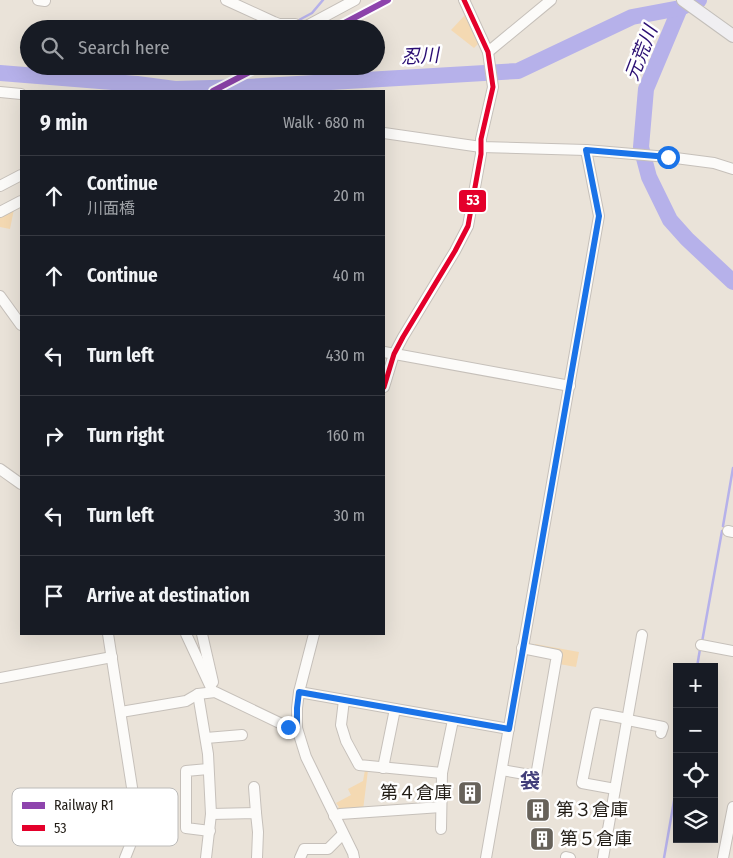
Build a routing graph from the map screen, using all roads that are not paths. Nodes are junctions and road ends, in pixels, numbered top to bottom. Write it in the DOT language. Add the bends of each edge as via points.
graph roads {
  1 [pos="226,0"];
  2 [pos="355,0"];
  3 [pos="464,0"];
  4 [pos="551,0"];
  5 [pos="683,0"];
  6 [pos="270,20"];
  7 [pos="318,20"];
  8 [pos="733,36"];
  9 [pos="489,57"];
  10 [pos="0,92"];
  11 [pos="20,94"];
  12 [pos="385,133"];
  13 [pos="481,147"];
  14 [pos="586,150"];
  15 [pos="733,169"];
  16 [pos="20,176"];
  17 [pos="0,186"];
  18 [pos="20,202"];
  19 [pos="0,212"];
  20 [pos="0,296"];
  21 [pos="20,324"];
  22 [pos="389,353"];
  23 [pos="385,380"];
  24 [pos="570,386"];
  25 [pos="0,468"];
  26 [pos="20,483"];
  27 [pos="108,635"];
  28 [pos="186,635"];
  29 [pos="202,635"];
  30 [pos="642,635"];
  31 [pos="311,637"];
  32 [pos="701,645"];
  33 [pos="522,648"];
  34 [pos="733,651"];
  35 [pos="112,657"];
  36 [pos="0,678"];
  37 [pos="214,692"];
  38 [pos="299,692"];
  39 [pos="198,694"];
  40 [pos="344,700"];
  41 [pos="395,710"];
  42 [pos="121,712"];
  43 [pos="453,720"];
  44 [pos="628,720"];
  45 [pos="663,727"];
  46 [pos="297,728"];
  47 [pos="509,729"];
  48 [pos="242,734"];
  49 [pos="206,738"];
  50 [pos="383,768"];
  51 [pos="208,769"];
  52 [pos="502,770"];
  53 [pos="442,773"];
  54 [pos="254,787"];
  55 [pos="132,788"];
  56 [pos="615,789"];
  57 [pos="441,807"];
  58 [pos="733,807"];
  59 [pos="256,813"];
  60 [pos="211,814"];
  61 [pos="334,816"];
  62 [pos="441,829"];
  63 [pos="210,831"];
  64 [pos="343,834"];
  65 [pos="130,846"];
  66 [pos="125,858"];
  67 [pos="206,858"];
  68 [pos="257,858"];
  69 [pos="300,858"];
  70 [pos="354,858"];
  71 [pos="486,858"];
  72 [pos="603,858"];
  73 [pos="723,858"];
  1 -- 6 [label="street"];
  2 -- 7 [label="street"];
  3 -- 9 [label="street"];
  4 -- 9 [label="street"];
  5 -- 8 [label="main road"];
  9 -- 13 [label="street" via="493,88 480,139"];
  10 -- 11 [label="street"];
  12 -- 13 [label="street"];
  13 -- 14 [label="street"];
  13 -- 22 [label="street" via="468,226"];
  14 -- 15 [label="street" via="668,157"];
  14 -- 24 [label="street" via="599,216"];
  16 -- 17 [label="street"];
  18 -- 19 [label="street"];
  20 -- 21 [label="street"];
  22 -- 23 [label="street"];
  22 -- 24 [label="street"];
  24 -- 33 [label="street"];
  25 -- 26 [label="street"];
  27 -- 35 [label="street"];
  28 -- 37 [label="street"];
  29 -- 37 [label="street"];
  30 -- 44 [label="street"];
  31 -- 38 [label="street"];
  32 -- 34 [label="street"];
  33 -- 47 [label="street"];
  33 -- 52 [label="street" via="557,655 536,776"];
  35 -- 36 [label="street"];
  35 -- 42 [label="street"];
  37 -- 39 [label="street"];
  37 -- 46 [label="street" via="288,727"];
  38 -- 40 [label="street"];
  38 -- 46 [label="street"];
  39 -- 42 [label="street" via="186,701"];
  39 -- 49 [label="street"];
  40 -- 41 [label="street"];
  40 -- 50 [label="street" via="341,725 359,766"];
  41 -- 43 [label="street"];
  41 -- 50 [label="street"];
  42 -- 55 [label="street"];
  43 -- 47 [label="street"];
  43 -- 53 [label="street"];
  44 -- 45 [label="street"];
  44 -- 56 [label="street"];
  44 -- 56 [label="street" via="596,713 582,783"];
  46 -- 61 [label="street" via="306,757"];
  47 -- 52 [label="street"];
  48 -- 49 [label="street"];
  49 -- 51 [label="street"];
  50 -- 53 [label="street"];
  51 -- 60 [label="street"];
  51 -- 63 [label="street" via="186,772 186,828"];
  52 -- 71 [label="street"];
  53 -- 57 [label="street"];
  54 -- 59 [label="street"];
  56 -- 72 [label="street"];
  57 -- 61 [label="street"];
  57 -- 62 [label="street"];
  58 -- 73 [label="street"];
  59 -- 60 [label="street"];
  59 -- 68 [label="street"];
  60 -- 63 [label="street"];
  61 -- 64 [label="street"];
  63 -- 67 [label="street"];
  64 -- 69 [label="street" via="328,848 304,849"];
  64 -- 70 [label="street"];
  65 -- 66 [label="street"];
}
